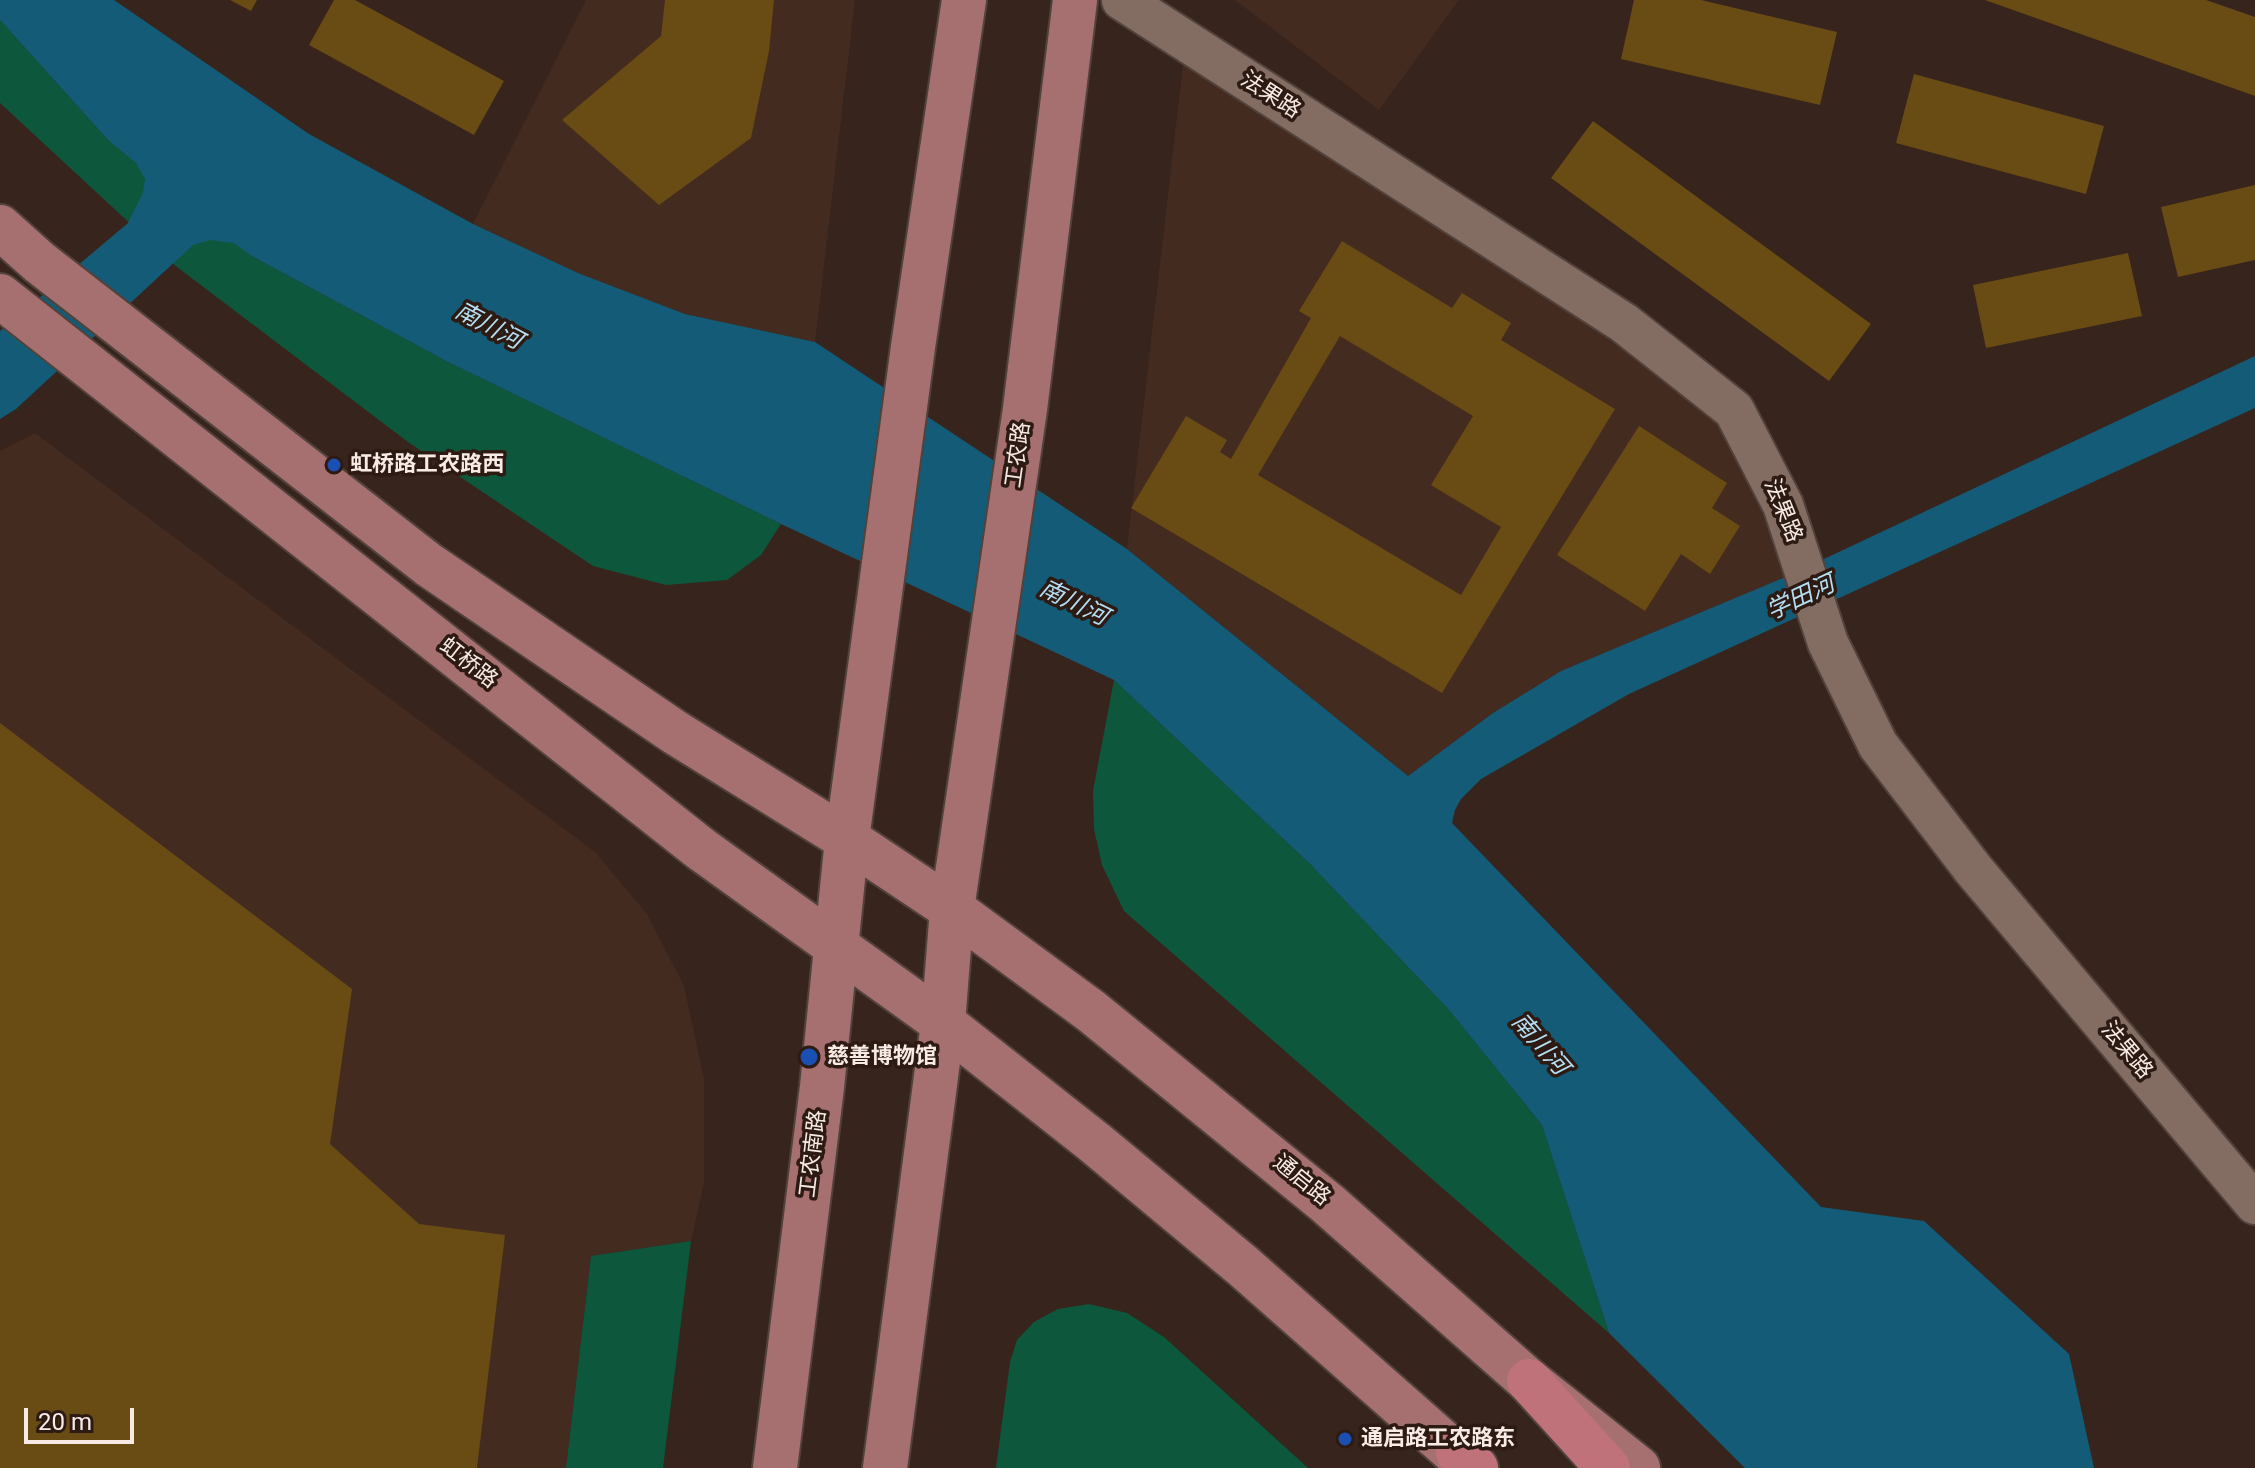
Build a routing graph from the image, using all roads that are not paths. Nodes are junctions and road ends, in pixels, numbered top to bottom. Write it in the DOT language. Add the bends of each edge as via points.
graph roads {
  1 [pos="964,0"];
  2 [pos="1075,0"];
  3 [pos="1122,0"];
  4 [pos="0,227"];
  5 [pos="0,296"];
  6 [pos="847,839"];
  7 [pos="952,909"];
  8 [pos="837,946"];
  9 [pos="943,1023"];
  10 [pos="2255,1204"];
  11 [pos="1529,1381"];
  12 [pos="1469,1463"];
  13 [pos="775,1468"];
  14 [pos="885,1468"];
  15 [pos="1608,1468"];
  16 [pos="1638,1468"];
  1 -- 6 [label="main road"];
  2 -- 7 [label="main road, 工农路" via="1025,409"];
  3 -- 10 [label="street, 法果路" via="1624,323 1734,410 1783,505 1828,643 1878,745 1973,869"];
  4 -- 6 [label="main road" via="429,565 676,733"];
  5 -- 8 [label="main road, 虹桥路" via="701,849"];
  6 -- 7 [label="main road"];
  6 -- 8 [label="main road, 工农南路"];
  7 -- 9 [label="main road"];
  7 -- 11 [label="main road, 通启路" via="1091,1011 1328,1204"];
  8 -- 9 [label="main road, 虹桥路"];
  8 -- 13 [label="main road, 工农南路"];
  9 -- 12 [label="main road" via="1243,1266"];
  9 -- 14 [label="main road"];
  11 -- 15 [label="highway"];
  11 -- 16 [label="main road, 通启路"];
}
